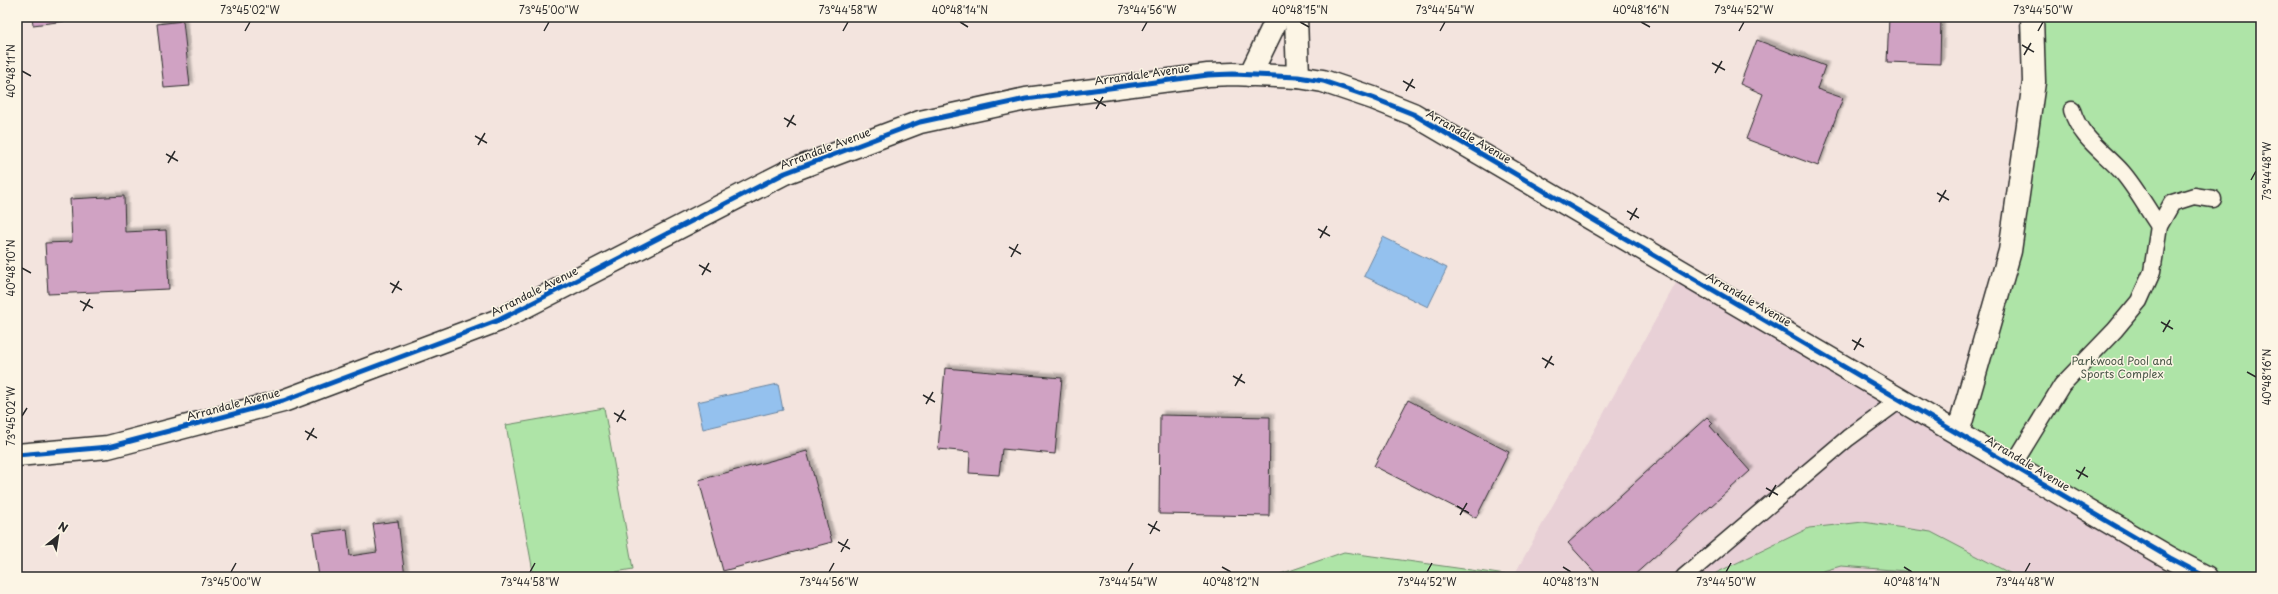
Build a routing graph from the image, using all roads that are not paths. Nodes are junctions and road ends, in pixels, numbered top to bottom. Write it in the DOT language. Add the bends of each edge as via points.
graph roads {
  1 [pos="1278,17"];
  2 [pos="1296,17"];
  3 [pos="2032,17"];
  4 [pos="1250,75"];
  5 [pos="1298,77"];
  6 [pos="2072,110"];
  7 [pos="2213,200"];
  8 [pos="2159,226"];
  9 [pos="1901,399"];
  10 [pos="1958,433"];
  11 [pos="17,455"];
  12 [pos="2013,465"];
  13 [pos="1684,577"];
  14 [pos="2206,577"];
  1 -- 4 [label="street"];
  2 -- 5 [label="street"];
  3 -- 10 [label="street" via="2034,82 2010,251"];
  4 -- 5 [label="street, Arrandale Avenue"];
  4 -- 11 [label="street, Arrandale Avenue" via="1208,75 1026,100 920,122 785,173 499,320 283,401 108,447"];
  5 -- 9 [label="street, Arrandale Avenue" via="1323,81 1413,114"];
  6 -- 8 [label="lane" via="2075,122 2094,147 2123,173"];
  7 -- 8 [label="lane" via="2194,196 2172,203"];
  8 -- 12 [label="lane" via="2152,272 2139,300 2115,330 2062,385"];
  9 -- 10 [label="street, Arrandale Avenue"];
  9 -- 13 [label="lane" via="1848,438"];
  10 -- 12 [label="street, Arrandale Avenue"];
  12 -- 14 [label="street, Arrandale Avenue"];
}
